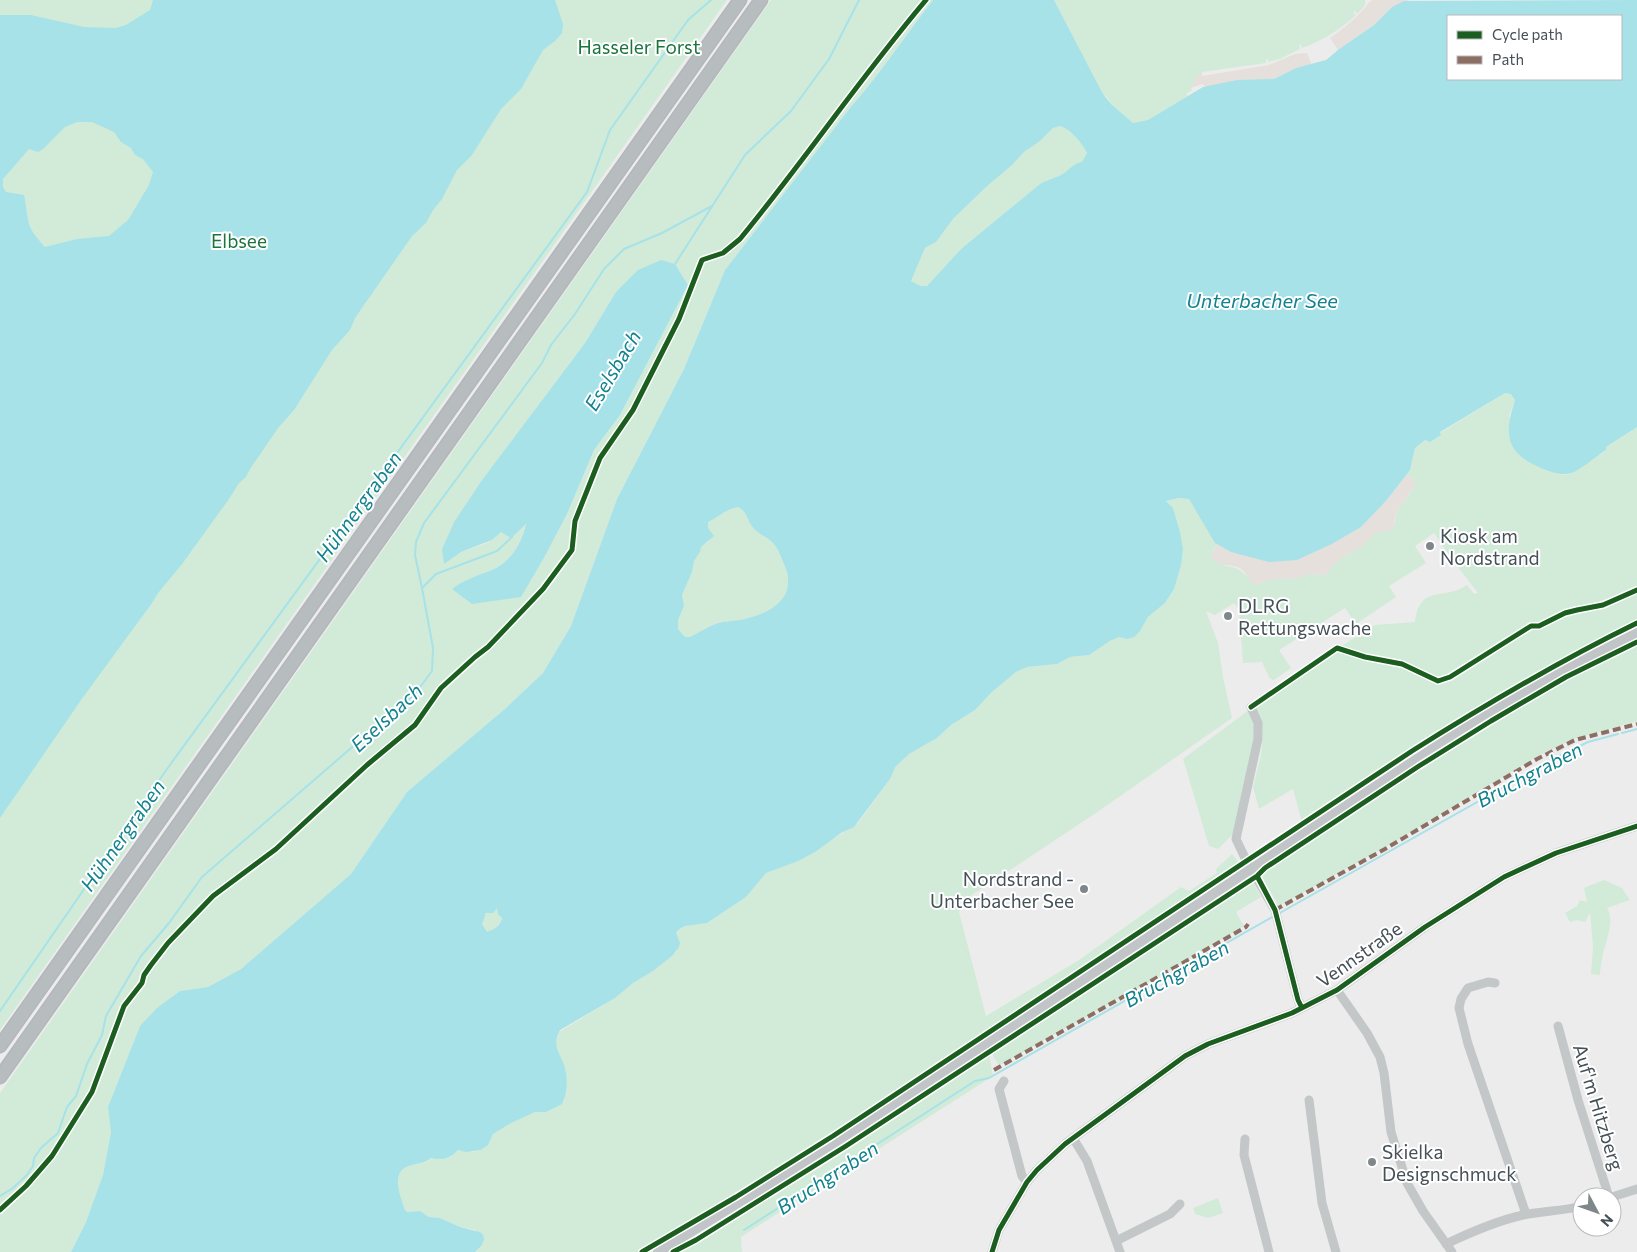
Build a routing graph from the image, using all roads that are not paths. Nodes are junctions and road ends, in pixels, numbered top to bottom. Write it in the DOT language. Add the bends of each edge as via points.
graph roads {
  1 [pos="740,0"];
  2 [pos="761,0"];
  3 [pos="1637,633"];
  4 [pos="1251,707"];
  5 [pos="1637,826"];
  6 [pos="1251,868"];
  7 [pos="1495,983"];
  8 [pos="1338,990"];
  9 [pos="1302,1008"];
  10 [pos="1558,1026"];
  11 [pos="0,1046"];
  12 [pos="0,1076"];
  13 [pos="1004,1081"];
  14 [pos="1309,1100"];
  15 [pos="1073,1138"];
  16 [pos="1246,1140"];
  17 [pos="1027,1182"];
  18 [pos="1608,1187"];
  19 [pos="1637,1190"];
  20 [pos="1622,1194"];
  21 [pos="1180,1204"];
  22 [pos="1572,1207"];
  23 [pos="1526,1214"];
  24 [pos="1116,1241"];
  25 [pos="1446,1244"];
  26 [pos="658,1252"];
  27 [pos="992,1252"];
  28 [pos="1120,1252"];
  29 [pos="1269,1252"];
  30 [pos="1336,1252"];
  31 [pos="1452,1252"];
  1 -- 11 [label="highway"];
  2 -- 12 [label="highway"];
  3 -- 6 [label="main road" via="1559,672 1476,720"];
  4 -- 6 [label="street" via="1258,722 1258,739 1236,839"];
  5 -- 8 [label="street, Vennstraße" via="1556,854 1504,878 1425,927"];
  6 -- 9 [label="street" via="1275,910"];
  6 -- 26 [label="main road" via="843,1139"];
  7 -- 23 [label="street" via="1468,988 1459,1008 1468,1044"];
  8 -- 9 [label="street, Vennstraße"];
  8 -- 25 [label="street" via="1376,1050 1384,1073 1391,1132 1401,1166 1415,1199"];
  9 -- 15 [label="street, Vennstraße" via="1185,1056"];
  10 -- 18 [label="street, Auf'm Hitzberg" via="1578,1100"];
  13 -- 17 [label="street" via="999,1090 1022,1176"];
  14 -- 30 [label="street" via="1322,1203"];
  15 -- 17 [label="street, Vennstraße"];
  15 -- 24 [label="street" via="1087,1161"];
  16 -- 29 [label="street" via="1244,1155"];
  17 -- 27 [label="street, Vennstraße" via="999,1230"];
  19 -- 20 [label="street"];
  21 -- 24 [label="street" via="1170,1214"];
  22 -- 23 [label="street"];
  23 -- 25 [label="street" via="1488,1225"];
  24 -- 28 [label="street"];
  25 -- 31 [label="street"];
}
